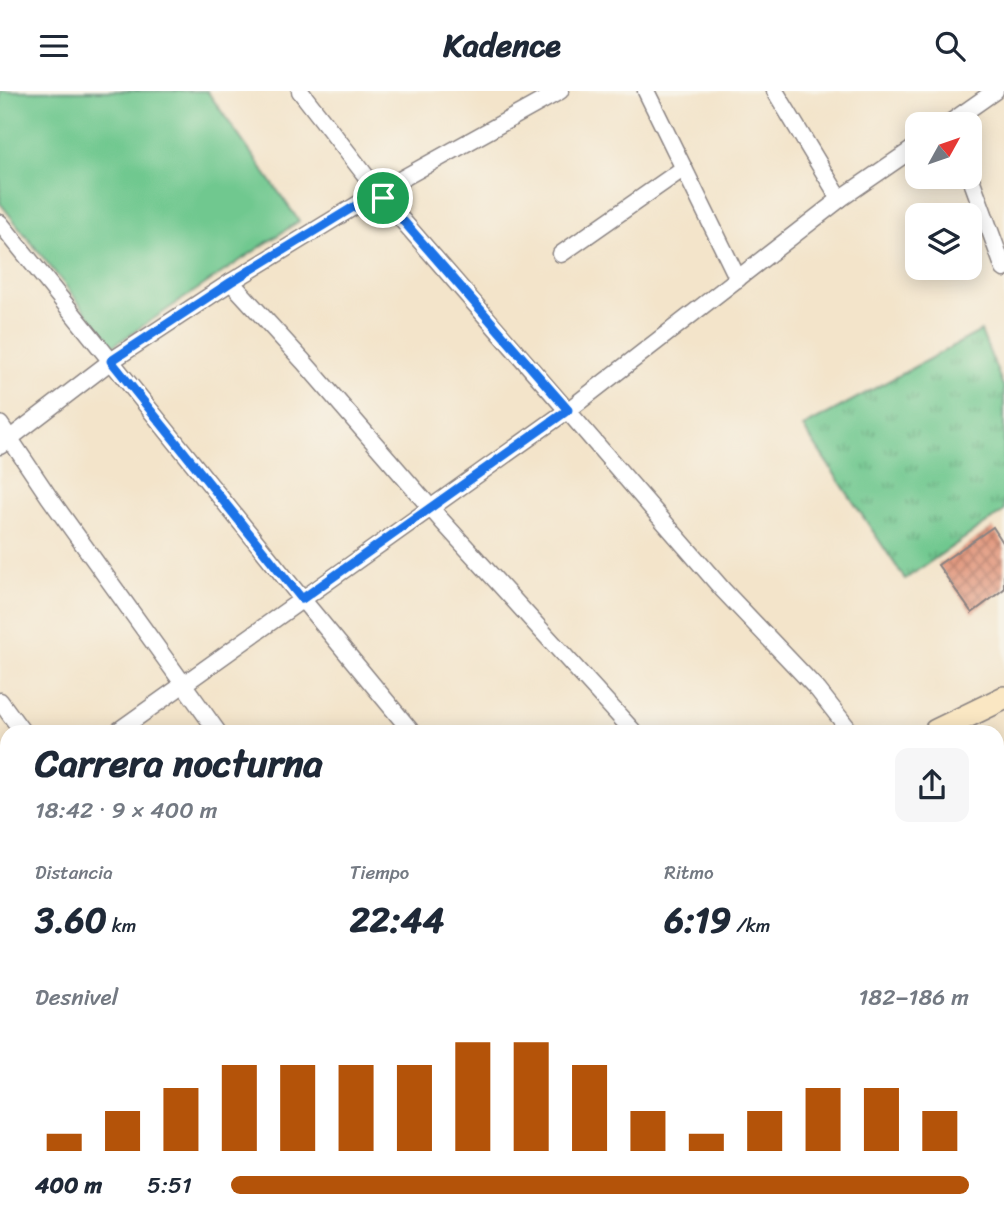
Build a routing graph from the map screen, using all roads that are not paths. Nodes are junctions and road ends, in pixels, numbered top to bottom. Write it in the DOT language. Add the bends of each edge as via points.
graph roads {
  1 [pos="300,91"];
  2 [pos="560,91"];
  3 [pos="646,91"];
  4 [pos="775,91"];
  5 [pos="995,91"];
  6 [pos="966,112"];
  7 [pos="905,154"];
  8 [pos="684,169"];
  9 [pos="975,189"];
  10 [pos="378,192"];
  11 [pos="840,199"];
  12 [pos="0,223"];
  13 [pos="561,254"];
  14 [pos="1004,269"];
  15 [pos="738,279"];
  16 [pos="231,282"];
  17 [pos="111,361"];
  18 [pos="568,410"];
  19 [pos="0,424"];
  20 [pos="5,442"];
  21 [pos="431,506"];
  22 [pos="302,599"];
  23 [pos="184,683"];
  24 [pos="1004,698"];
  25 [pos="0,701"];
  26 [pos="18,725"];
  27 [pos="126,725"];
  28 [pos="213,725"];
  29 [pos="406,725"];
  30 [pos="628,725"];
  31 [pos="845,725"];
  32 [pos="948,725"];
  1 -- 10 [label="street"];
  2 -- 10 [label="street"];
  3 -- 8 [label="street"];
  4 -- 11 [label="street"];
  5 -- 6 [label="street"];
  7 -- 11 [label="street"];
  8 -- 13 [label="street"];
  8 -- 15 [label="street"];
  9 -- 14 [label="street"];
  10 -- 16 [label="street"];
  10 -- 18 [label="street"];
  11 -- 15 [label="street"];
  12 -- 17 [label="street"];
  15 -- 18 [label="street"];
  16 -- 17 [label="street"];
  16 -- 21 [label="street"];
  17 -- 20 [label="street"];
  17 -- 22 [label="street"];
  18 -- 21 [label="street"];
  18 -- 31 [label="street"];
  19 -- 20 [label="street"];
  20 -- 23 [label="street"];
  21 -- 22 [label="street"];
  21 -- 30 [label="street"];
  22 -- 23 [label="street"];
  22 -- 29 [label="street"];
  23 -- 27 [label="street"];
  23 -- 28 [label="street"];
  24 -- 32 [label="main road"];
  25 -- 26 [label="street"];
}
